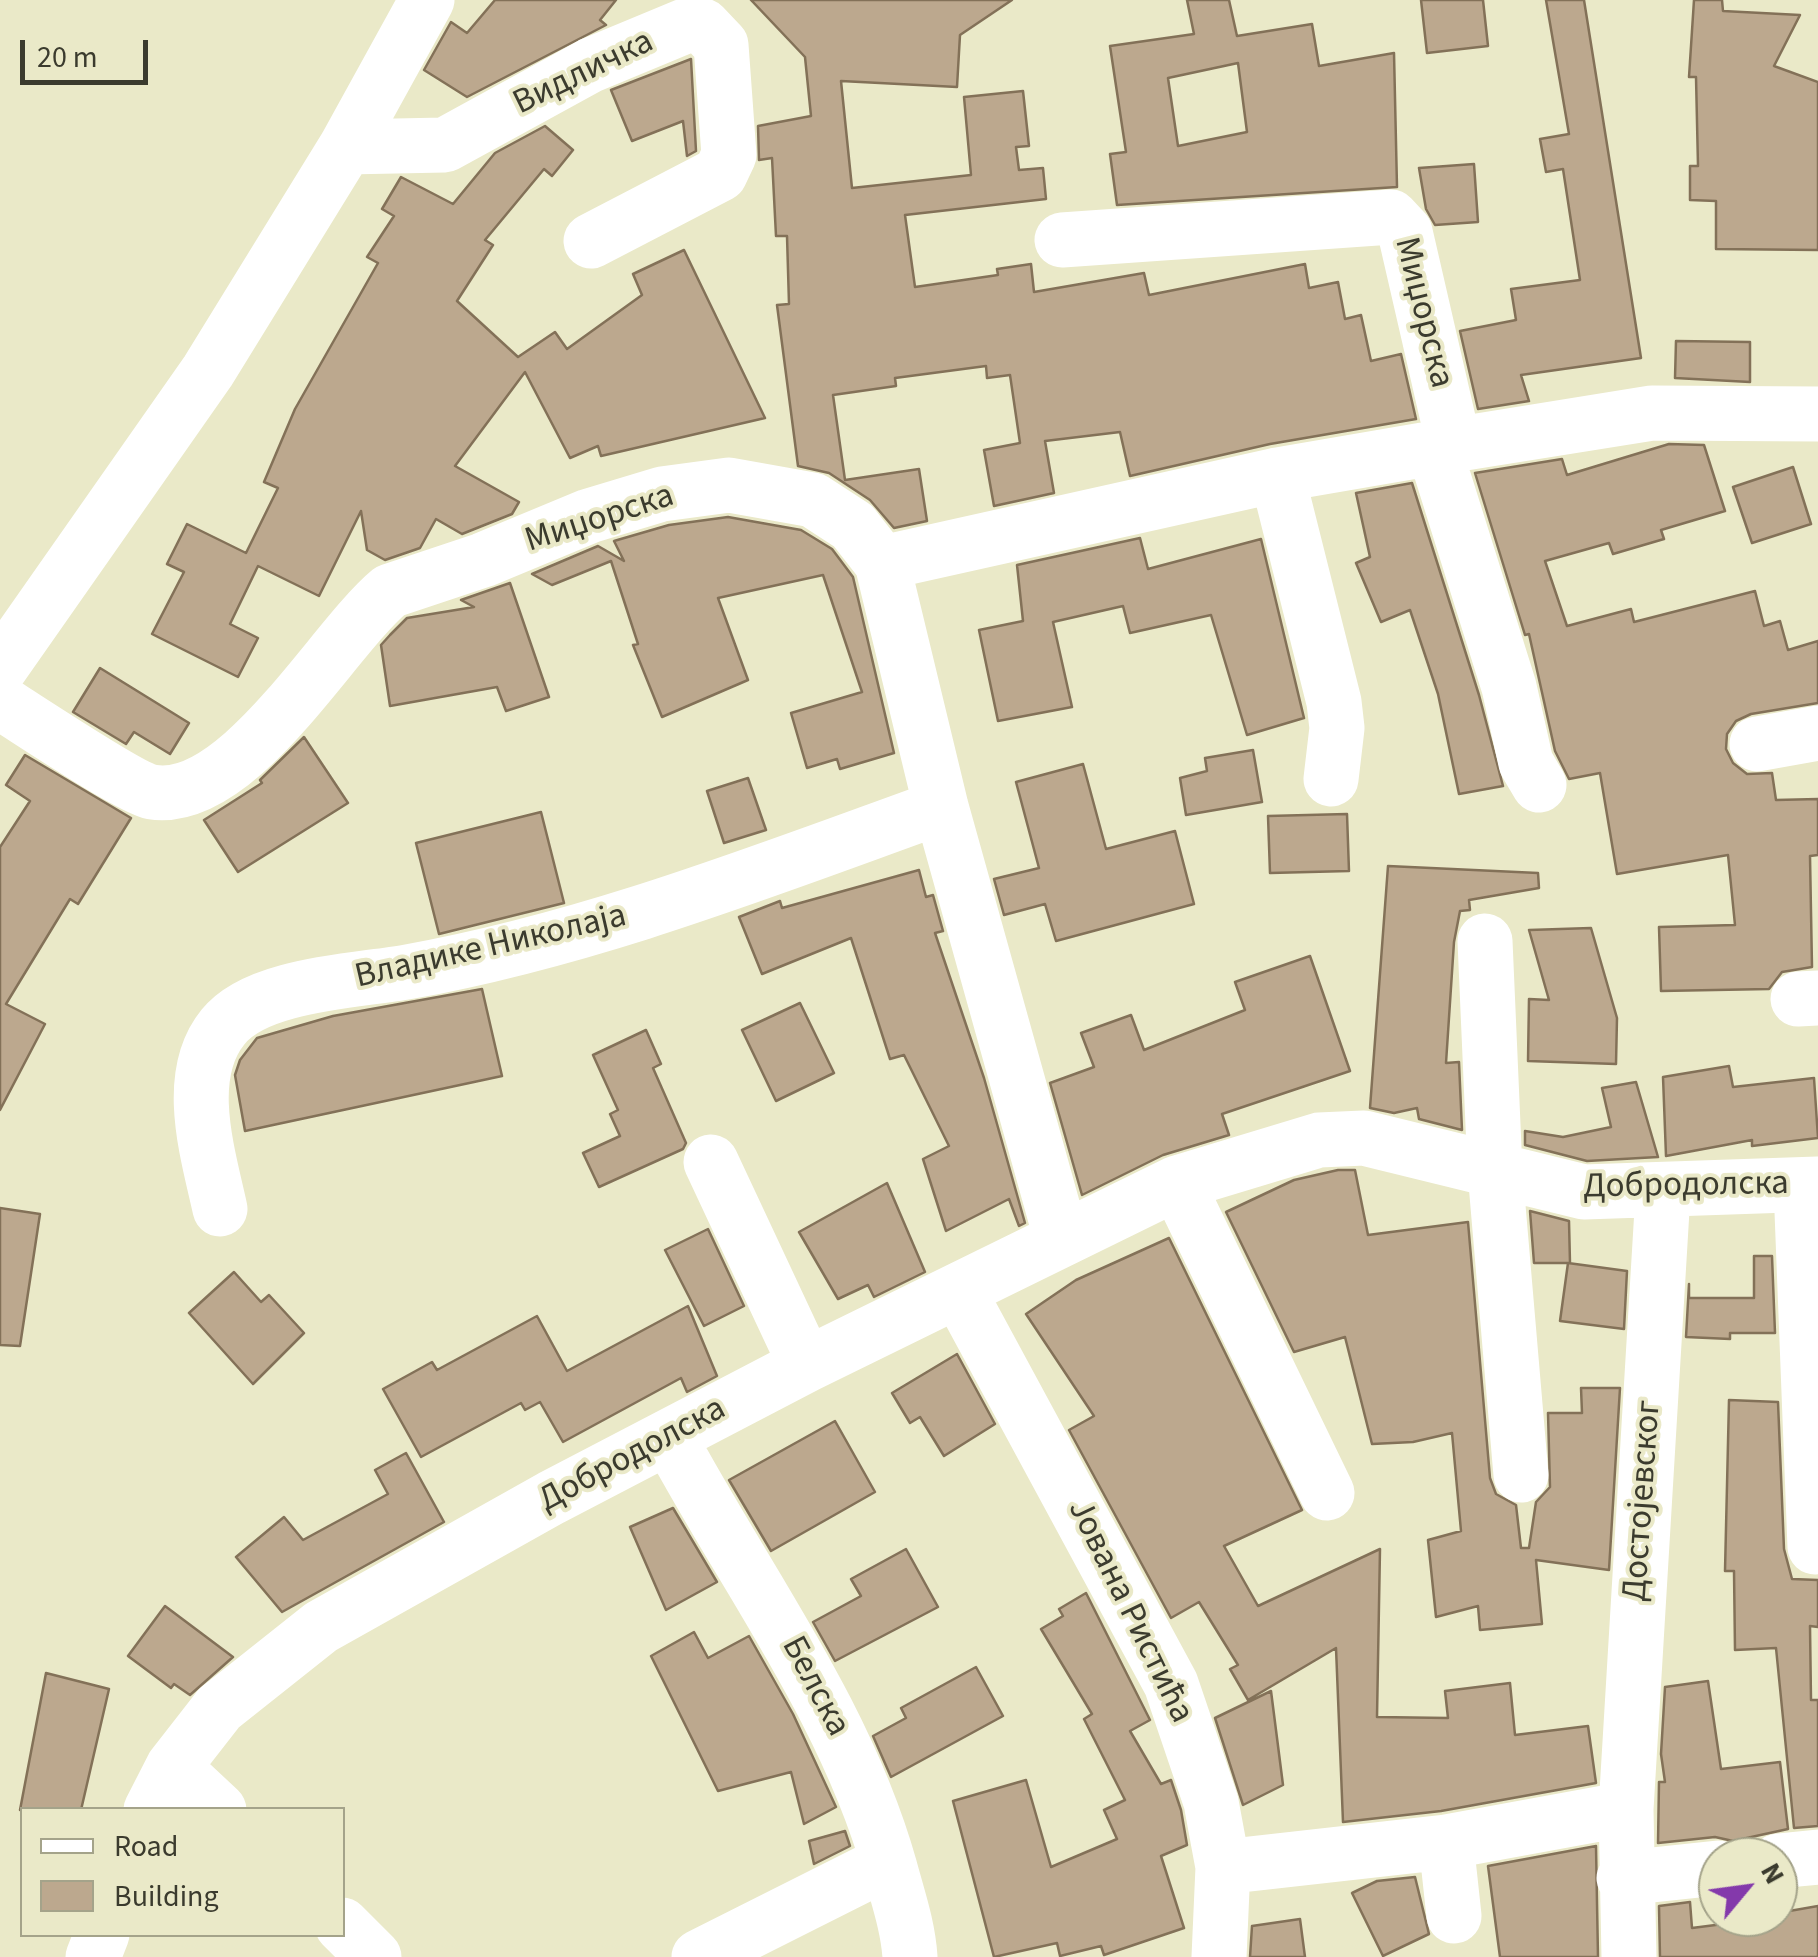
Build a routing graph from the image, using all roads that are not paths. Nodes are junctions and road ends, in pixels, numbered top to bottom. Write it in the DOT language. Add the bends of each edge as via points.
graph roads {
  1 [pos="427,0"];
  2 [pos="346,148"];
  3 [pos="1062,240"];
  4 [pos="591,241"];
  5 [pos="1818,414"];
  6 [pos="1444,446"];
  7 [pos="1278,474"];
  8 [pos="882,562"];
  9 [pos="0,668"];
  10 [pos="0,702"];
  11 [pos="1818,733"];
  12 [pos="1757,744"];
  13 [pos="1331,778"];
  14 [pos="1539,784"];
  15 [pos="941,807"];
  16 [pos="1485,941"];
  17 [pos="712,1162"];
  18 [pos="1495,1170"];
  19 [pos="1177,1183"];
  20 [pos="1809,1185"];
  21 [pos="1663,1193"];
  22 [pos="220,1210"];
  23 [pos="1061,1237"];
  24 [pos="959,1292"];
  25 [pos="806,1365"];
  26 [pos="669,1437"];
  27 [pos="1521,1474"];
  28 [pos="1327,1493"];
  29 [pos="1815,1548"];
  30 [pos="162,1788"];
  31 [pos="211,1807"];
  32 [pos="1626,1809"];
  33 [pos="1446,1842"];
  34 [pos="888,1862"];
  35 [pos="1223,1867"];
  36 [pos="1698,1870"];
  37 [pos="1624,1878"];
  38 [pos="1454,1916"];
  39 [pos="345,1928"];
  40 [pos="374,1957"];
  41 [pos="700,1957"];
  42 [pos="910,1957"];
  43 [pos="1219,1957"];
  44 [pos="1629,1957"];
  1 -- 2 [label="street"];
  2 -- 4 [label="street, Видличка" via="445,146 592,66 685,26 704,26 722,45 730,156 720,174"];
  2 -- 9 [label="street" via="208,371"];
  3 -- 6 [label="street, Миџорска" via="1392,217 1405,232"];
  5 -- 6 [label="street" via="1652,413"];
  6 -- 7 [label="street"];
  6 -- 14 [label="street" via="1526,763"];
  7 -- 8 [label="street"];
  7 -- 13 [label="street" via="1334,702"];
  8 -- 10 [label="street, Миџорска" via="853,526 813,500 782,491 730,485 662,494 589,516 390,591 362,614 304,692 248,750 189,788 150,792"];
  8 -- 15 [label="street"];
  11 -- 12 [label="street"];
  15 -- 22 [label="street, Владике Николаја" via="663,908 446,965 265,997 223,1026 205,1058 206,1144"];
  15 -- 23 [label="street"];
  16 -- 18 [label="street"];
  17 -- 25 [label="street"];
  18 -- 19 [label="street, Добродолска" via="1364,1138 1318,1140"];
  18 -- 21 [label="street, Добродолска" via="1584,1192"];
  18 -- 27 [label="street"];
  19 -- 23 [label="street, Добродолска"];
  19 -- 28 [label="street"];
  20 -- 21 [label="street, Добродолска"];
  20 -- 29 [label="street"];
  21 -- 32 [label="street, Достојевског"];
  23 -- 24 [label="street, Добродолска"];
  24 -- 25 [label="street, Добродолска"];
  24 -- 35 [label="street, Јована Ристића" via="1171,1684 1210,1802"];
  25 -- 26 [label="street, Добродолска"];
  26 -- 30 [label="street, Добродолска" via="321,1627 218,1708"];
  26 -- 34 [label="street, Белска" via="827,1705 859,1773"];
  30 -- 31 [label="street"];
  32 -- 33 [label="street"];
  32 -- 37 [label="street, Достојевског"];
  33 -- 35 [label="street"];
  33 -- 38 [label="street"];
  34 -- 41 [label="street"];
  34 -- 42 [label="street, Белска"];
  35 -- 43 [label="street, Јована Ристића"];
  36 -- 37 [label="street"];
  37 -- 44 [label="street, Достојевског"];
  39 -- 40 [label="street"];
}
